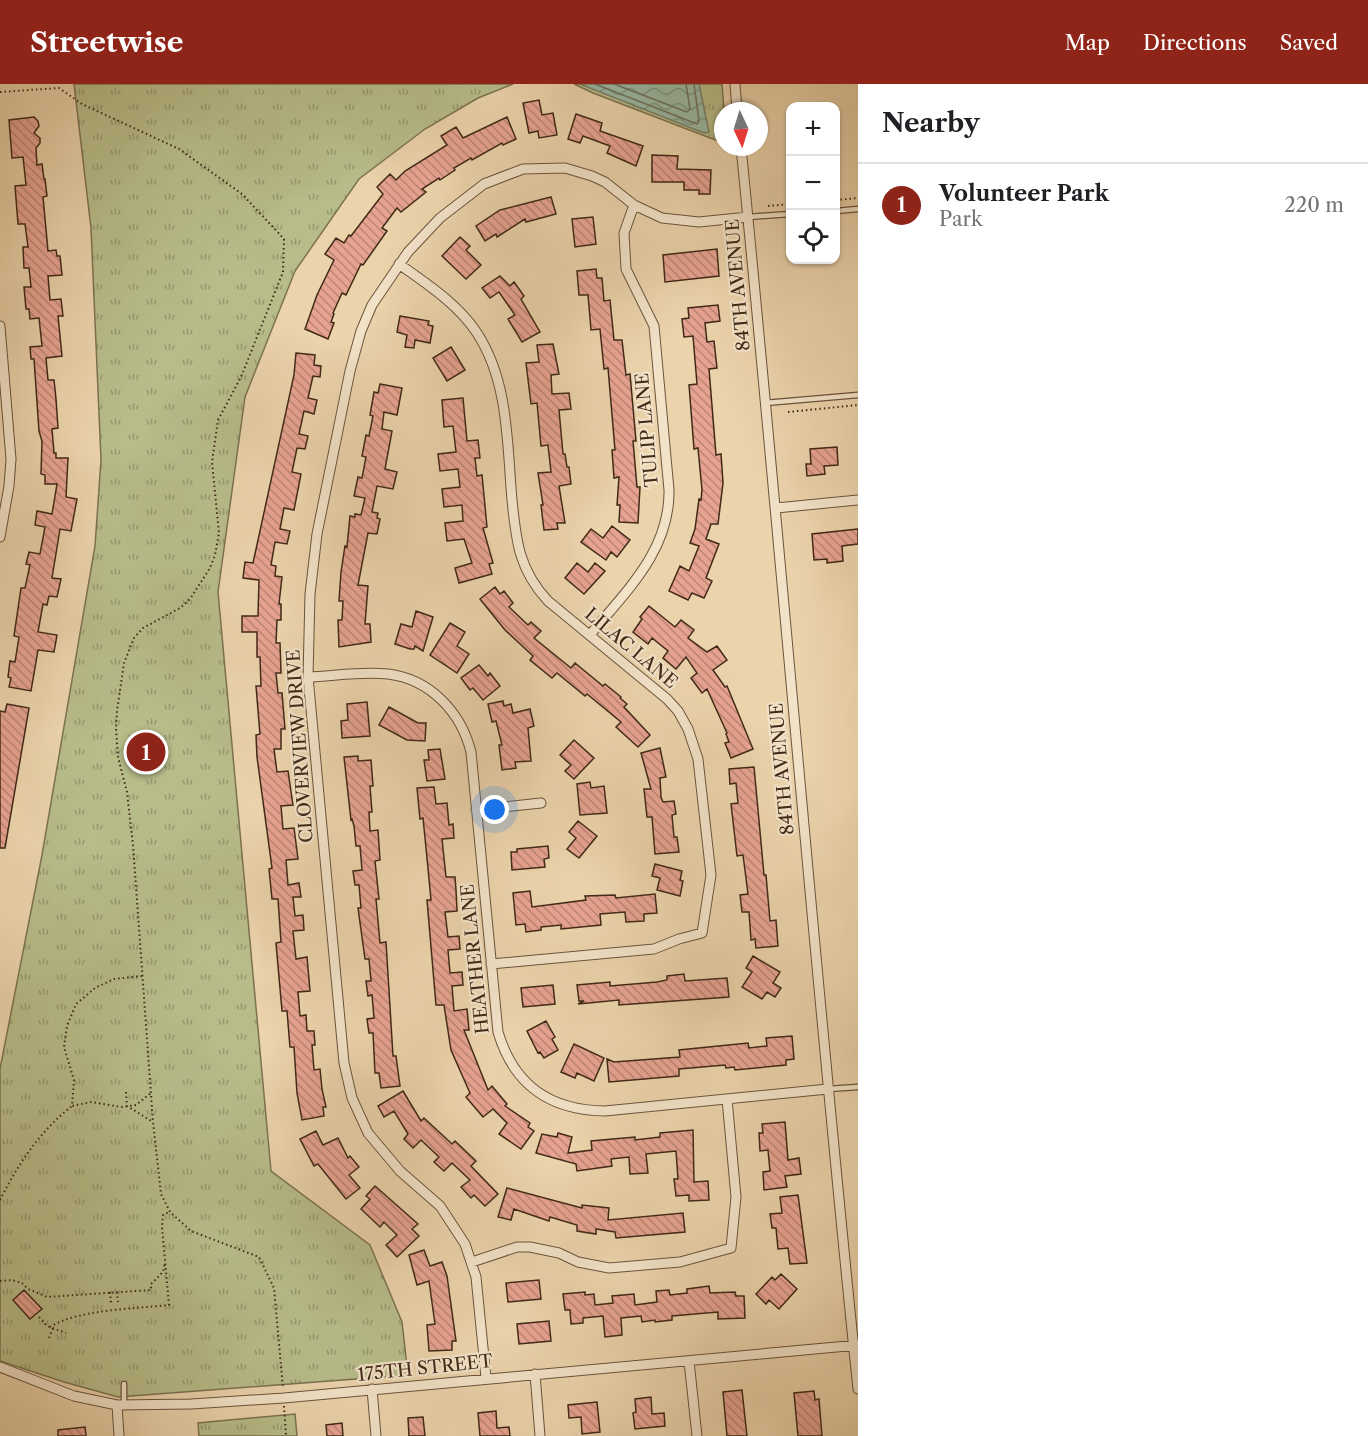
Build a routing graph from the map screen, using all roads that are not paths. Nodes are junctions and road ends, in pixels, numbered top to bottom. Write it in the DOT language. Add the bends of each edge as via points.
graph roads {
  1 [pos="735,84"];
  2 [pos="736,102"];
  3 [pos="742,156"];
  4 [pos="634,205"];
  5 [pos="858,209"];
  6 [pos="840,211"];
  7 [pos="786,214"];
  8 [pos="748,217"];
  9 [pos="399,264"];
  10 [pos="0,326"];
  11 [pos="858,395"];
  12 [pos="765,403"];
  13 [pos="858,500"];
  14 [pos="776,508"];
  15 [pos="0,537"];
  16 [pos="590,635"];
  17 [pos="308,677"];
  18 [pos="541,803"];
  19 [pos="476,810"];
  20 [pos="491,964"];
  21 [pos="858,1087"];
  22 [pos="828,1089"];
  23 [pos="727,1099"];
  24 [pos="472,1262"];
  25 [pos="856,1345"];
  26 [pos="690,1361"];
  27 [pos="0,1367"];
  28 [pos="535,1374"];
  29 [pos="486,1378"];
  30 [pos="124,1384"];
  31 [pos="372,1389"];
  32 [pos="858,1389"];
  33 [pos="120,1405"];
  34 [pos="119,1436"];
  35 [pos="376,1436"];
  36 [pos="540,1436"];
  37 [pos="696,1436"];
  1 -- 2 [label="street"];
  3 -- 8 [label="street, 84TH AVENUE"];
  4 -- 8 [label="street, CLOVERVIEW DRIVE" via="662,218 682,221"];
  4 -- 9 [label="street, CLOVERVIEW DRIVE" via="605,182 577,171 550,167 513,172 484,184 457,204 422,234"];
  4 -- 16 [label="street, TULIP LANE" via="624,233 626,269 654,326 668,512 652,557"];
  5 -- 6 [label="lane"];
  7 -- 8 [label="lane"];
  8 -- 12 [label="street, 84TH AVENUE"];
  9 -- 16 [label="street, LILAC LANE" via="457,308 486,348 501,389 516,544 521,559 539,591"];
  9 -- 17 [label="street, CLOVERVIEW DRIVE" via="372,305 350,371 311,575"];
  10 -- 15 [label="street" via="10,465"];
  11 -- 12 [label="lane"];
  12 -- 14 [label="street, 84TH AVENUE"];
  13 -- 14 [label="street"];
  14 -- 22 [label="street, 84TH AVENUE"];
  16 -- 20 [label="street, LILAC LANE" via="667,699 693,740 711,875 702,933 654,949"];
  17 -- 19 [label="street, HEATHER LANE" via="389,674 415,682 438,697 456,716 468,741"];
  17 -- 24 [label="street, CLOVERVIEW DRIVE" via="344,1063 352,1098 372,1139 446,1213"];
  18 -- 19 [label="street"];
  19 -- 20 [label="street, HEATHER LANE"];
  20 -- 23 [label="street, HEATHER LANE" via="496,1023 505,1053 520,1077 557,1104 605,1111"];
  21 -- 22 [label="lane"];
  22 -- 23 [label="street, HEATHER LANE"];
  22 -- 25 [label="street, 84TH AVENUE"];
  23 -- 24 [label="street" via="736,1197 731,1248 680,1262 609,1268 530,1247 518,1247"];
  24 -- 29 [label="street, CLOVERVIEW DRIVE"];
  25 -- 26 [label="street, 175TH STREET"];
  25 -- 32 [label="street, 84TH AVENUE"];
  26 -- 28 [label="street, 175TH STREET"];
  26 -- 37 [label="street"];
  27 -- 33 [label="street, 175TH STREET" via="74,1396"];
  28 -- 29 [label="street, 175TH STREET"];
  28 -- 36 [label="street"];
  29 -- 31 [label="street, 175TH STREET"];
  30 -- 33 [label="lane"];
  31 -- 33 [label="street, 175TH STREET" via="191,1404"];
  31 -- 35 [label="street"];
  33 -- 34 [label="street"];
}
